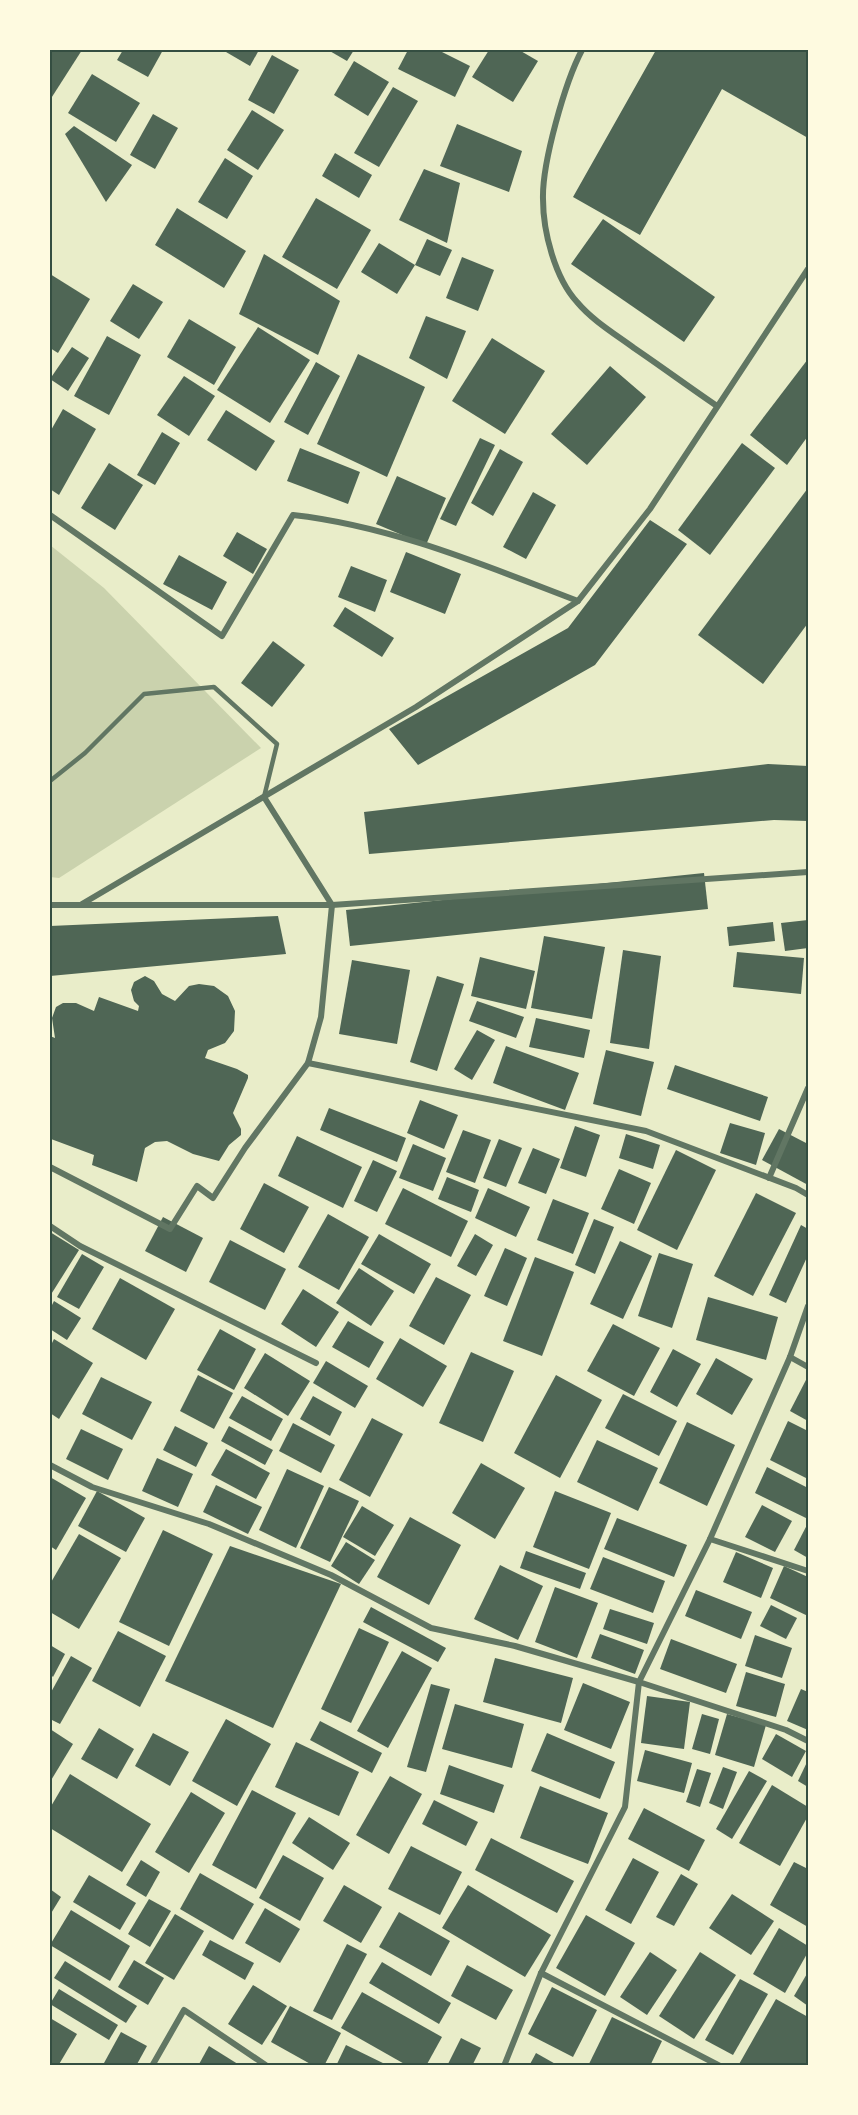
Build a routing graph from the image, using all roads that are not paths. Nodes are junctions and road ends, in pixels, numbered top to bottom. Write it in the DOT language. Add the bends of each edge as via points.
graph roads {
  1 [pos="579,50"];
  2 [pos="808,269"];
  3 [pos="717,406"];
  4 [pos="50,515"];
  5 [pos="578,601"];
  6 [pos="50,781"];
  7 [pos="264,797"];
  8 [pos="808,872"];
  9 [pos="82,904"];
  10 [pos="50,905"];
  11 [pos="332,905"];
  12 [pos="308,1063"];
  13 [pos="808,1088"];
  14 [pos="50,1167"];
  15 [pos="769,1178"];
  16 [pos="808,1195"];
  17 [pos="50,1226"];
  18 [pos="808,1306"];
  19 [pos="790,1358"];
  20 [pos="316,1363"];
  21 [pos="808,1367"];
  22 [pos="50,1465"];
  23 [pos="710,1539"];
  24 [pos="808,1571"];
  25 [pos="639,1682"];
  26 [pos="808,1742"];
  27 [pos="541,1973"];
  28 [pos="152,2066"];
  29 [pos="267,2066"];
  30 [pos="504,2066"];
  31 [pos="720,2066"];
  1 -- 3 [label="street" via="553,135 543,199 549,241 560,272 576,301 599,323"];
  2 -- 3 [label="street"];
  3 -- 5 [label="street" via="650,509"];
  4 -- 5 [label="street" via="222,636 293,515 334,519 441,550"];
  5 -- 7 [label="street" via="416,707"];
  6 -- 7 [label="lane" via="85,753 144,694 214,687 277,744"];
  7 -- 9 [label="street"];
  7 -- 11 [label="street"];
  8 -- 11 [label="street"];
  9 -- 10 [label="street"];
  9 -- 11 [label="street"];
  11 -- 12 [label="street" via="321,1017"];
  12 -- 14 [label="street" via="213,1198 197,1186 170,1229"];
  12 -- 15 [label="street" via="646,1131"];
  13 -- 15 [label="street"];
  15 -- 16 [label="street"];
  17 -- 20 [label="street" via="80,1246"];
  18 -- 19 [label="street"];
  19 -- 21 [label="street"];
  19 -- 23 [label="street"];
  22 -- 25 [label="street" via="92,1487 209,1524 331,1575 431,1628"];
  23 -- 24 [label="street"];
  23 -- 25 [label="street"];
  25 -- 26 [label="street" via="786,1730"];
  25 -- 27 [label="street" via="625,1807"];
  27 -- 30 [label="street"];
  27 -- 31 [label="street"];
  28 -- 29 [label="street" via="184,2010"];
}
